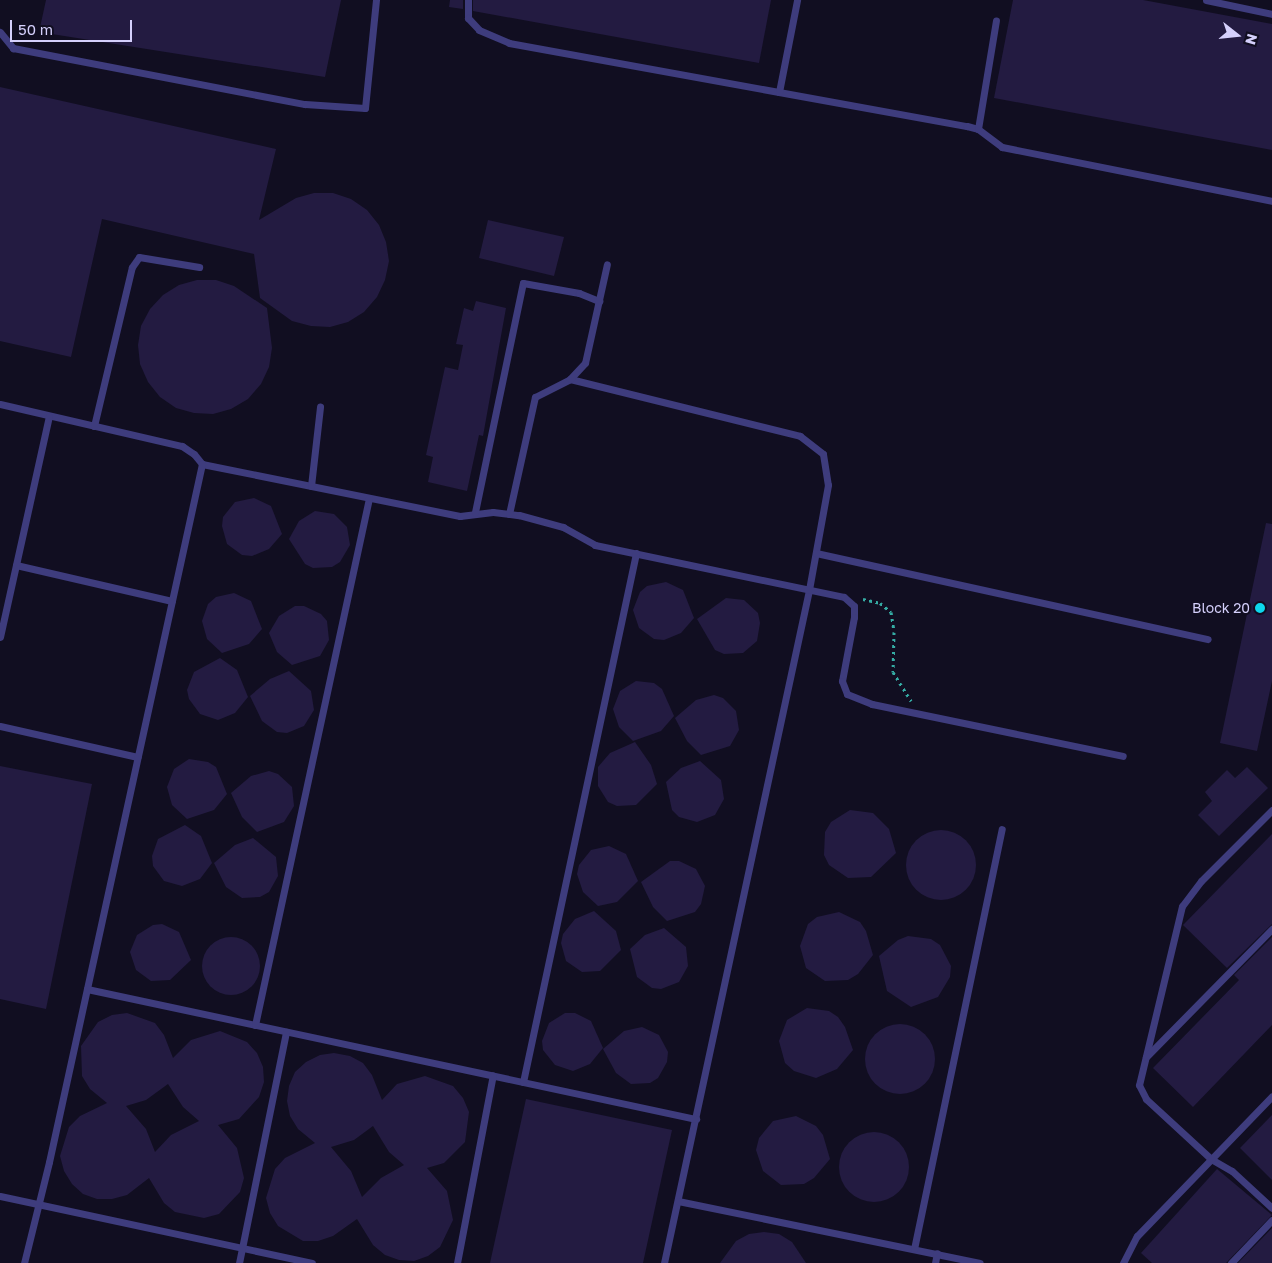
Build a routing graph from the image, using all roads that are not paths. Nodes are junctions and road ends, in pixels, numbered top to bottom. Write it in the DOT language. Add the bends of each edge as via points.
graph roads {
  1 [pos="376,0"];
  2 [pos="468,0"];
  3 [pos="797,0"];
  4 [pos="1206,0"];
  5 [pos="1272,14"];
  6 [pos="996,20"];
  7 [pos="0,32"];
  8 [pos="780,92"];
  9 [pos="978,129"];
  10 [pos="1272,201"];
  11 [pos="607,264"];
  12 [pos="199,267"];
  13 [pos="599,301"];
  14 [pos="570,379"];
  15 [pos="0,404"];
  16 [pos="320,407"];
  17 [pos="49,416"];
  18 [pos="94,426"];
  19 [pos="202,464"];
  20 [pos="311,486"];
  21 [pos="369,498"];
  22 [pos="475,512"];
  23 [pos="509,514"];
  24 [pos="636,553"];
  25 [pos="816,553"];
  26 [pos="16,565"];
  27 [pos="809,590"];
  28 [pos="172,601"];
  29 [pos="0,637"];
  30 [pos="1208,639"];
  31 [pos="0,726"];
  32 [pos="138,756"];
  33 [pos="1123,756"];
  34 [pos="1272,810"];
  35 [pos="1002,829"];
  36 [pos="1272,929"];
  37 [pos="87,989"];
  38 [pos="255,1025"];
  39 [pos="286,1032"];
  40 [pos="1145,1057"];
  41 [pos="493,1075"];
  42 [pos="523,1082"];
  43 [pos="1272,1096"];
  44 [pos="696,1119"];
  45 [pos="1211,1159"];
  46 [pos="0,1196"];
  47 [pos="678,1201"];
  48 [pos="37,1203"];
  49 [pos="1272,1208"];
  50 [pos="1272,1220"];
  51 [pos="242,1248"];
  52 [pos="914,1249"];
  53 [pos="938,1253"];
  54 [pos="24,1263"];
  55 [pos="238,1263"];
  56 [pos="312,1263"];
  57 [pos="457,1263"];
  58 [pos="664,1263"];
  59 [pos="935,1263"];
  60 [pos="980,1263"];
  61 [pos="1123,1263"];
  62 [pos="1231,1263"];
  1 -- 7 [label="lane" via="365,108 306,104 13,48"];
  2 -- 8 [label="lane" via="468,18 479,30 509,43"];
  3 -- 8 [label="lane"];
  4 -- 5 [label="lane"];
  6 -- 9 [label="lane"];
  8 -- 9 [label="lane"];
  9 -- 10 [label="lane" via="1002,147"];
  11 -- 13 [label="lane"];
  12 -- 18 [label="lane" via="139,257 132,267"];
  13 -- 14 [label="lane" via="585,363"];
  13 -- 22 [label="lane" via="579,293 522,284"];
  14 -- 23 [label="lane" via="536,397"];
  14 -- 25 [label="lane" via="800,436 823,454 828,485"];
  15 -- 17 [label="lane"];
  16 -- 20 [label="lane"];
  17 -- 18 [label="lane"];
  17 -- 26 [label="lane"];
  18 -- 19 [label="lane" via="182,446"];
  19 -- 20 [label="lane"];
  19 -- 28 [label="lane"];
  20 -- 21 [label="lane"];
  21 -- 22 [label="lane" via="460,516"];
  21 -- 38 [label="lane"];
  22 -- 23 [label="lane"];
  23 -- 24 [label="lane" via="563,526 595,545"];
  24 -- 27 [label="lane"];
  24 -- 42 [label="lane"];
  25 -- 27 [label="lane"];
  25 -- 30 [label="lane"];
  26 -- 28 [label="lane"];
  26 -- 29 [label="lane"];
  27 -- 33 [label="lane" via="844,597 854,606 842,681 847,694 872,704"];
  27 -- 44 [label="lane"];
  28 -- 32 [label="lane"];
  31 -- 32 [label="lane"];
  32 -- 37 [label="lane"];
  34 -- 40 [label="lane" via="1201,882 1182,906"];
  35 -- 52 [label="lane"];
  36 -- 40 [label="lane"];
  37 -- 38 [label="lane"];
  37 -- 48 [label="lane"];
  38 -- 39 [label="lane"];
  39 -- 41 [label="lane"];
  39 -- 51 [label="lane"];
  40 -- 45 [label="lane" via="1139,1085 1146,1099"];
  41 -- 42 [label="lane"];
  41 -- 57 [label="lane"];
  42 -- 44 [label="lane"];
  43 -- 45 [label="lane"];
  44 -- 47 [label="lane"];
  45 -- 49 [label="lane" via="1232,1170"];
  45 -- 61 [label="lane" via="1137,1236"];
  46 -- 48 [label="lane"];
  47 -- 52 [label="lane"];
  47 -- 58 [label="lane"];
  48 -- 51 [label="lane"];
  48 -- 54 [label="lane"];
  50 -- 62 [label="lane"];
  51 -- 55 [label="lane"];
  51 -- 56 [label="lane"];
  52 -- 53 [label="lane"];
  53 -- 59 [label="lane"];
  53 -- 60 [label="lane"];
}
